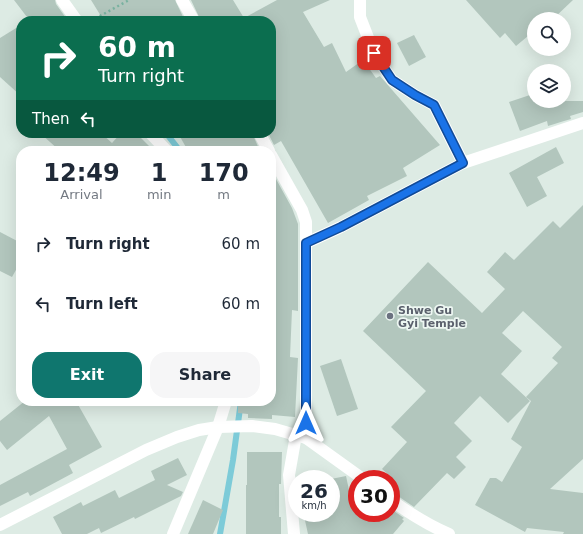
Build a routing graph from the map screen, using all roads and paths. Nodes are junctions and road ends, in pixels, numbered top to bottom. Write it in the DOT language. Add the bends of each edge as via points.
graph roads {
  1 [pos="62,0"];
  2 [pos="129,0"];
  3 [pos="182,0"];
  4 [pos="360,0"];
  5 [pos="73,16"];
  6 [pos="100,16"];
  7 [pos="191,16"];
  8 [pos="583,123"];
  9 [pos="155,138"];
  10 [pos="162,146"];
  11 [pos="463,163"];
  12 [pos="276,164"];
  13 [pos="306,243"];
  14 [pos="225,406"];
  15 [pos="223,426"];
  16 [pos="301,437"];
  17 [pos="350,470"];
  18 [pos="400,506"];
  19 [pos="0,525"];
  20 [pos="173,534"];
  21 [pos="294,534"];
  22 [pos="449,534"];
  1 -- 5 [label="street"];
  2 -- 6 [label="path"];
  3 -- 7 [label="street"];
  4 -- 11 [label="street" via="360,17 374,53 392,80 434,105"];
  8 -- 11 [label="street"];
  9 -- 10 [label="street"];
  11 -- 13 [label="street"];
  12 -- 13 [label="street" via="302,210 306,222"];
  13 -- 16 [label="street"];
  14 -- 15 [label="street"];
  15 -- 16 [label="street" via="275,429"];
  15 -- 19 [label="street" via="177,437 146,450"];
  15 -- 20 [label="street"];
  16 -- 17 [label="street"];
  16 -- 21 [label="street" via="289,475"];
  18 -- 22 [label="street"];
}
